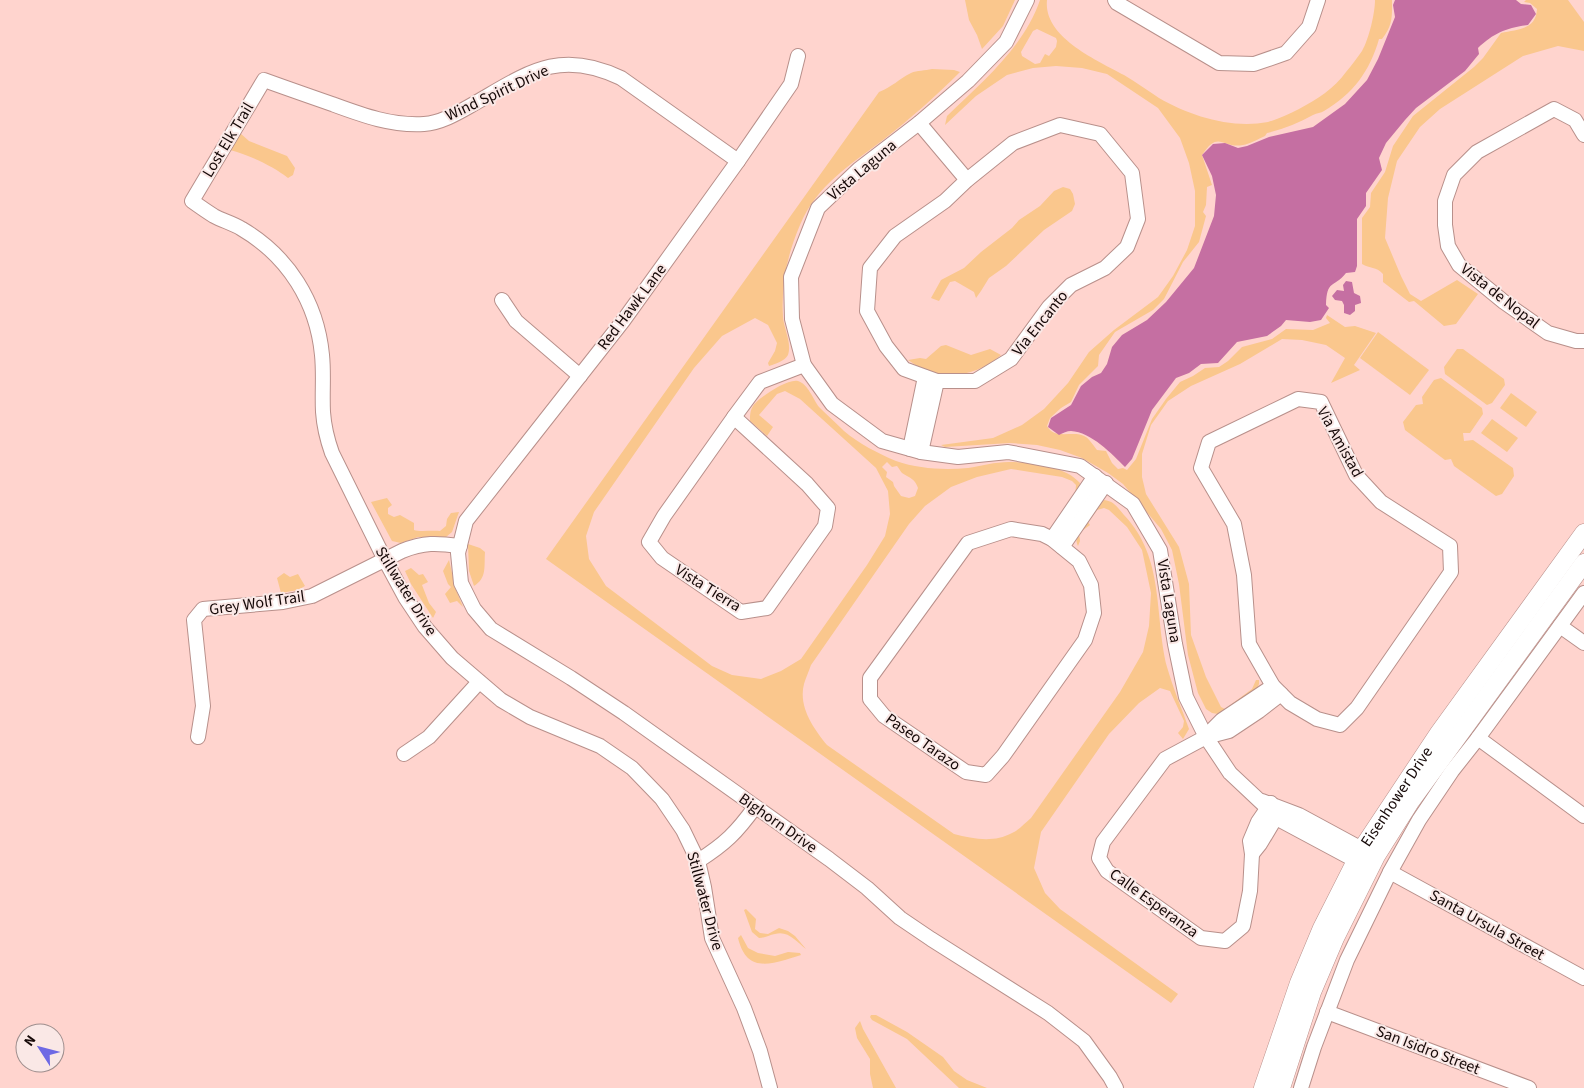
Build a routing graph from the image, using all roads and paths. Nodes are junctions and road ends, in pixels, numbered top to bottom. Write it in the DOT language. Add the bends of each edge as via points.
graph roads {
  1 [pos="1027,0"];
  2 [pos="1115,0"];
  3 [pos="1318,0"];
  4 [pos="798,56"];
  5 [pos="264,80"];
  6 [pos="919,123"];
  7 [pos="1584,135"];
  8 [pos="738,161"];
  9 [pos="967,180"];
  10 [pos="192,201"];
  11 [pos="502,300"];
  12 [pos="1584,341"];
  13 [pos="804,365"];
  14 [pos="580,376"];
  15 [pos="931,379"];
  16 [pos="734,417"];
  17 [pos="916,451"];
  18 [pos="1100,480"];
  19 [pos="1584,533"];
  20 [pos="1057,543"];
  21 [pos="459,549"];
  22 [pos="385,560"];
  23 [pos="1584,562"];
  24 [pos="1584,593"];
  25 [pos="1560,626"];
  26 [pos="1584,643"];
  27 [pos="479,682"];
  28 [pos="1277,690"];
  29 [pos="198,737"];
  30 [pos="1206,737"];
  31 [pos="1478,738"];
  32 [pos="404,754"];
  33 [pos="755,806"];
  34 [pos="1271,807"];
  35 [pos="1584,816"];
  36 [pos="1366,859"];
  37 [pos="698,860"];
  38 [pos="1390,872"];
  39 [pos="1584,978"];
  40 [pos="1327,1012"];
  41 [pos="770,1088"];
  42 [pos="1116,1088"];
  43 [pos="1262,1088"];
  44 [pos="1281,1088"];
  45 [pos="1301,1088"];
  46 [pos="1530,1088"];
  1 -- 6 [label="street, Vista Laguna" via="1006,42 968,81"];
  2 -- 3 [label="street" via="1219,63 1254,64 1286,53 1309,27"];
  4 -- 8 [label="street, Red Hawk Lane" via="791,84"];
  5 -- 8 [label="street, Wind Spirit Drive" via="377,120 426,124 452,116 525,75 550,66 577,64 602,69 621,78"];
  5 -- 10 [label="street, Lost Elk Trail"];
  6 -- 9 [label="street"];
  6 -- 13 [label="street, Vista Laguna" via="859,169 818,208 791,277 792,318"];
  7 -- 12 [label="street, Vista de Nopal" via="1575,120 1554,109 1477,152 1454,175 1445,201 1448,246 1459,265 1548,333"];
  8 -- 14 [label="street, Red Hawk Lane"];
  9 -- 15 [label="street, Via Encanto" via="945,201 896,236 870,268 867,311 886,346 904,369"];
  9 -- 15 [label="street, Via Encanto" via="1013,143 1060,125 1100,134 1132,173 1138,220 1126,247 1105,268 1071,285 1049,308 1011,359 975,381"];
  10 -- 22 [label="street, Stillwater Drive" via="214,216 241,228 265,246 289,269 303,290 318,327 326,435 342,475"];
  11 -- 14 [label="street" via="516,321"];
  13 -- 16 [label="street, Vista Tierra" via="760,382"];
  13 -- 17 [label="street, Vista Laguna" via="832,404 882,441"];
  14 -- 21 [label="street, Red Hawk Lane" via="466,521"];
  15 -- 17 [label="street"];
  16 -- 16 [label="street, Vista Tierra" via="649,542 662,558 741,612 767,608 825,526 828,508 807,484"];
  17 -- 18 [label="street, Vista Laguna" via="958,457 1008,452 1080,466"];
  18 -- 20 [label="street"];
  18 -- 30 [label="street, Vista Laguna" via="1133,504 1160,550 1186,696"];
  19 -- 36 [label="main road, Eisenhower Drive" via="1439,733"];
  20 -- 20 [label="street, Paseo Tarazo" via="1042,534 1011,529 968,543 870,678 870,699 884,716 966,772 986,775 1085,640 1094,613 1091,585 1079,561"];
  21 -- 22 [label="street, Grey Wolf Trail" via="434,542 417,545"];
  21 -- 33 [label="street, Bighorn Drive" via="461,583 474,609 491,629 617,708"];
  22 -- 27 [label="street, Stillwater Drive" via="425,628"];
  22 -- 29 [label="street, Grey Wolf Trail" via="312,596 284,602 203,609 194,620 203,706"];
  23 -- 36 [label="main road, Eisenhower Drive"];
  24 -- 25 [label="street, Eisenhower Drive"];
  25 -- 26 [label="street"];
  25 -- 31 [label="street, Eisenhower Drive"];
  27 -- 32 [label="street" via="428,737"];
  27 -- 37 [label="street, Stillwater Drive" via="530,717 600,746 632,768 662,799"];
  28 -- 28 [label="street, Via Amistad" via="1290,703 1317,719 1340,725 1357,708 1451,572 1450,546 1381,502 1356,475 1321,402 1298,399 1209,442 1201,468 1234,524 1244,575 1249,644"];
  28 -- 30 [label="street, Calle Esperanza" via="1222,720"];
  30 -- 34 [label="street, Vista Laguna" via="1230,773"];
  30 -- 34 [label="street, Calle Esperanza" via="1165,759 1103,842 1099,858 1107,870 1201,938 1225,941 1243,926 1250,892 1252,854 1260,844"];
  31 -- 35 [label="street"];
  31 -- 38 [label="street, Eisenhower Drive" via="1419,820"];
  33 -- 37 [label="street" via="738,830"];
  33 -- 42 [label="street, Bighorn Drive" via="867,888 900,918 1048,1013 1084,1042"];
  34 -- 36 [label="street, Vista Laguna"];
  36 -- 43 [label="main road, Eisenhower Drive" via="1322,928 1298,983"];
  36 -- 44 [label="main road, Eisenhower Drive" via="1312,992"];
  37 -- 41 [label="street, Stillwater Drive" via="712,938 744,1008"];
  38 -- 39 [label="street, Santa Ursula Street"];
  38 -- 40 [label="street, Eisenhower Drive" via="1347,960"];
  40 -- 45 [label="street, Eisenhower Drive"];
  40 -- 46 [label="street, San Isidro Street"];
}
